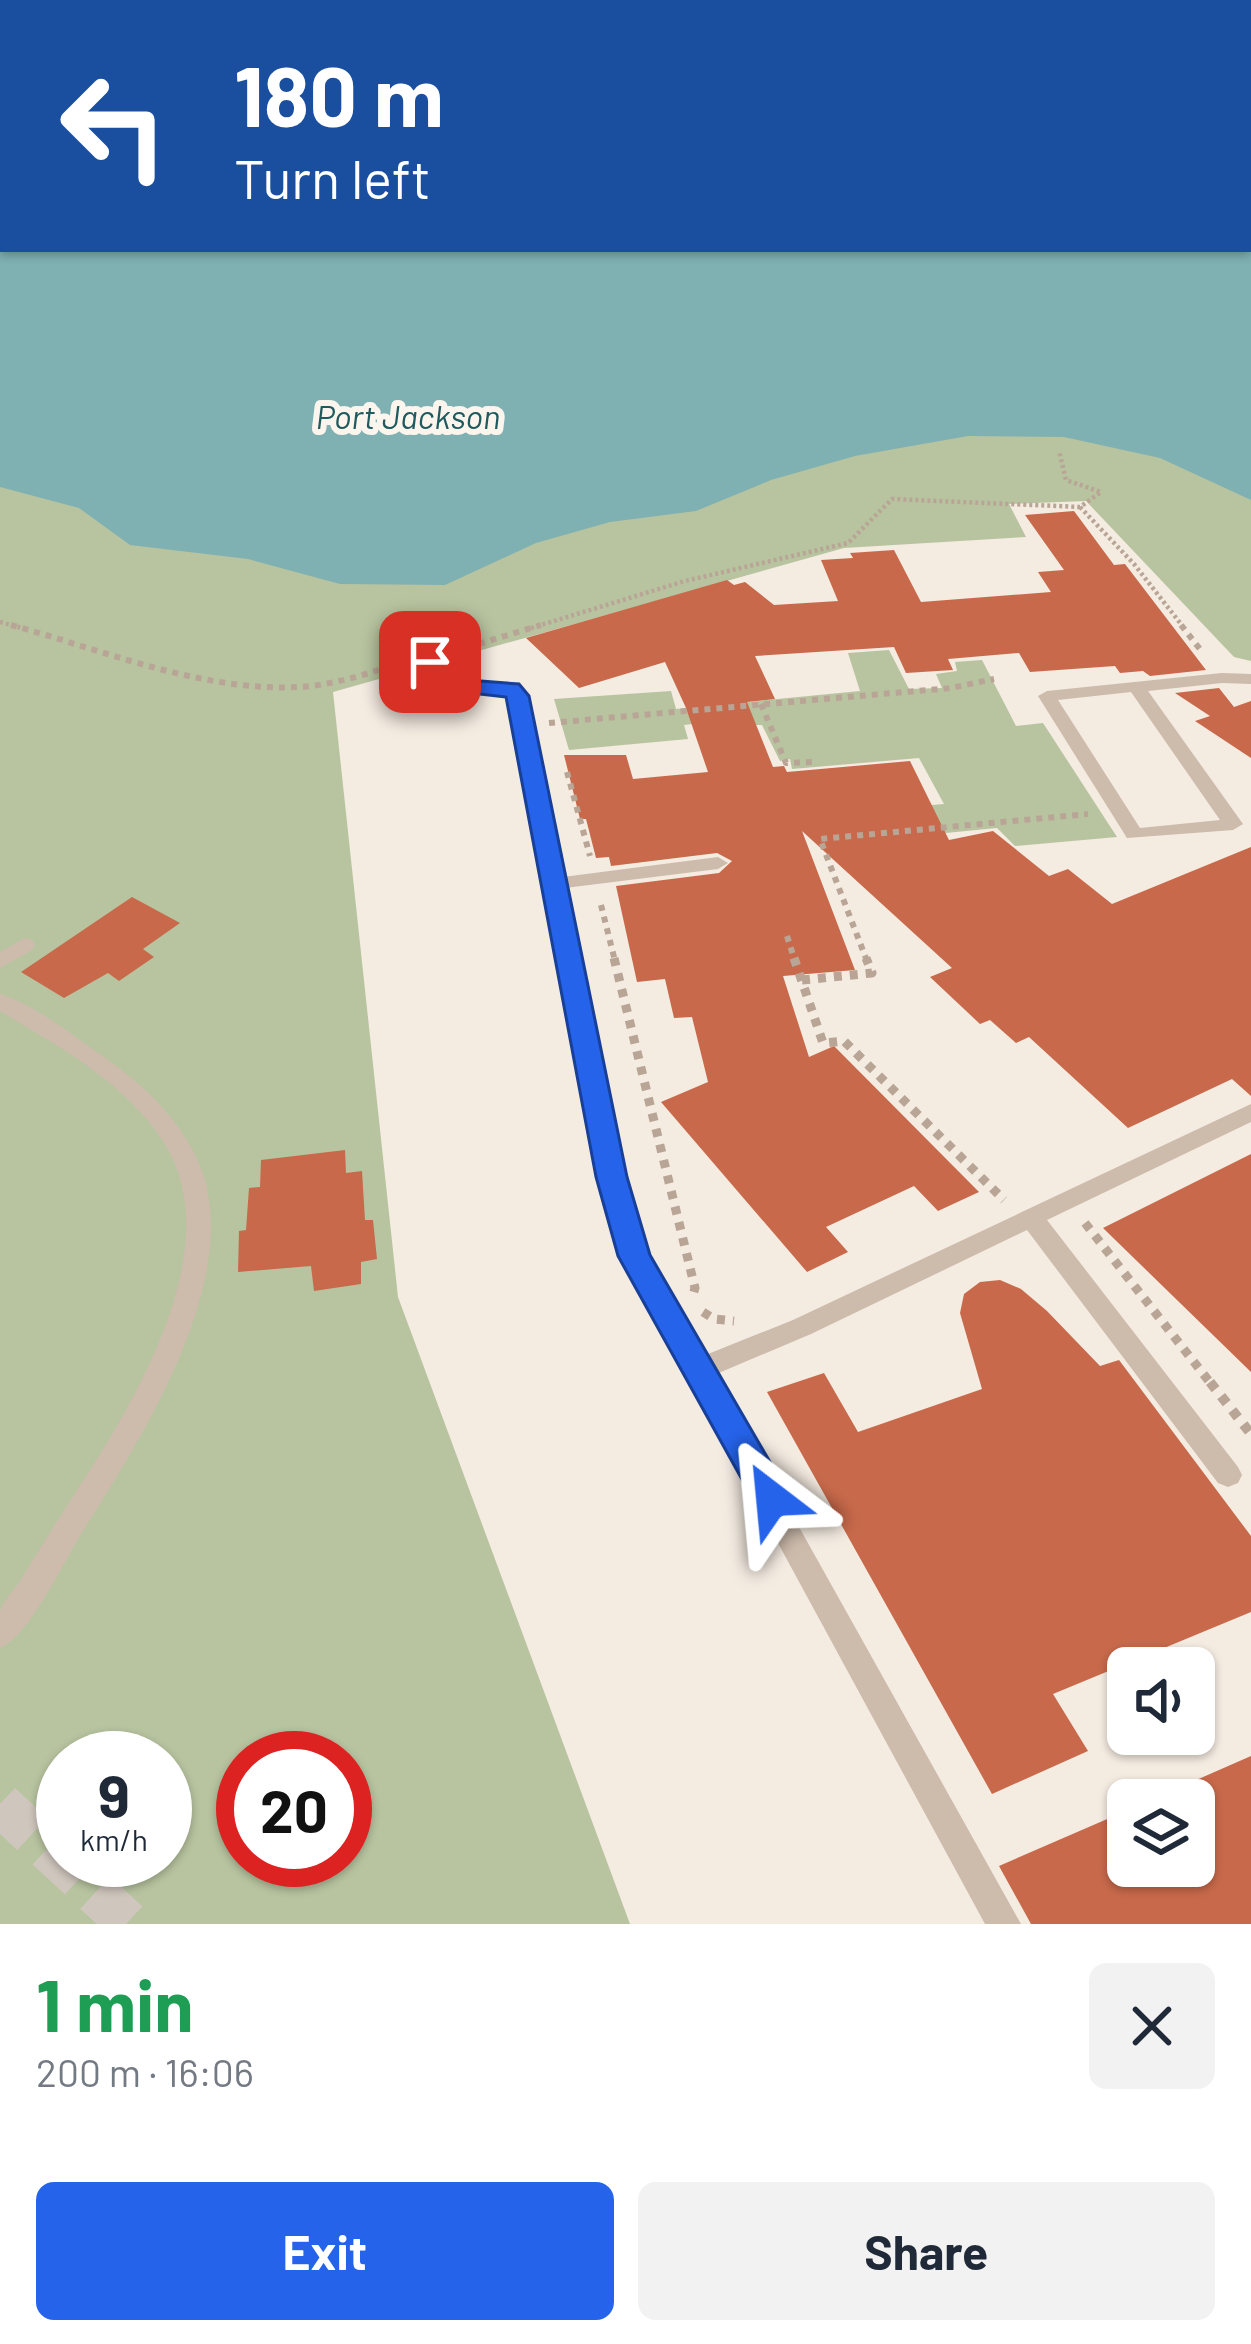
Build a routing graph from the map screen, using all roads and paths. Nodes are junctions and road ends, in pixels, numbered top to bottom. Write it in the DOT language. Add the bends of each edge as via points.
graph roads {
  1 [pos="421,0"];
  2 [pos="456,0"];
  3 [pos="1059,451"];
  4 [pos="1080,508"];
  5 [pos="0,622"];
  6 [pos="430,662"];
  7 [pos="1222,678"];
  8 [pos="994,679"];
  9 [pos="1251,679"];
  10 [pos="1137,688"];
  11 [pos="760,704"];
  12 [pos="552,706"];
  13 [pos="554,723"];
  14 [pos="524,725"];
  15 [pos="559,741"];
  16 [pos="564,759"];
  17 [pos="814,767"];
  18 [pos="1107,812"];
  19 [pos="718,863"];
  20 [pos="597,878"];
  21 [pos="552,884"];
  22 [pos="787,936"];
  23 [pos="25,946"];
  24 [pos="0,961"];
  25 [pos="802,980"];
  26 [pos="0,1001"];
  27 [pos="1251,1112"];
  28 [pos="1006,1202"];
  29 [pos="1076,1212"];
  30 [pos="1030,1216"];
  31 [pos="691,1304"];
  32 [pos="700,1369"];
  33 [pos="1251,1434"];
  34 [pos="1228,1475"];
  35 [pos="0,1634"];
  36 [pos="1004,1924"];
  1 -- 2 [label="path"];
  3 -- 4 [label="path" via="1066,480 1101,492"];
  4 -- 6 [label="path" via="892,499 848,542 644,593"];
  4 -- 7 [label="path"];
  5 -- 6 [label="path" via="215,679 284,687"];
  6 -- 14 [label="lane" via="462,686 511,689"];
  7 -- 9 [label="lane"];
  7 -- 10 [label="lane"];
  8 -- 11 [label="path"];
  10 -- 10 [label="lane" via="1178,746 1233,824 1134,834 1047,696"];
  11 -- 13 [label="path"];
  11 -- 17 [label="path" via="786,763"];
  12 -- 13 [label="path"];
  13 -- 14 [label="path"];
  13 -- 15 [label="path"];
  14 -- 21 [label="lane"];
  16 -- 20 [label="path"];
  18 -- 25 [label="path" via="820,839 872,973"];
  19 -- 20 [label="lane"];
  20 -- 21 [label="lane"];
  20 -- 31 [label="path" via="694,1288"];
  21 -- 32 [label="lane" via="634,1256"];
  22 -- 25 [label="path"];
  23 -- 24 [label="lane"];
  25 -- 28 [label="path" via="823,1043 844,1041"];
  26 -- 35 [label="lane" via="80,1050 158,1120 186,1160 196,1201 180,1323 138,1414"];
  27 -- 30 [label="lane"];
  29 -- 33 [label="path"];
  30 -- 32 [label="lane"];
  30 -- 34 [label="lane"];
  32 -- 36 [label="lane"];
}
